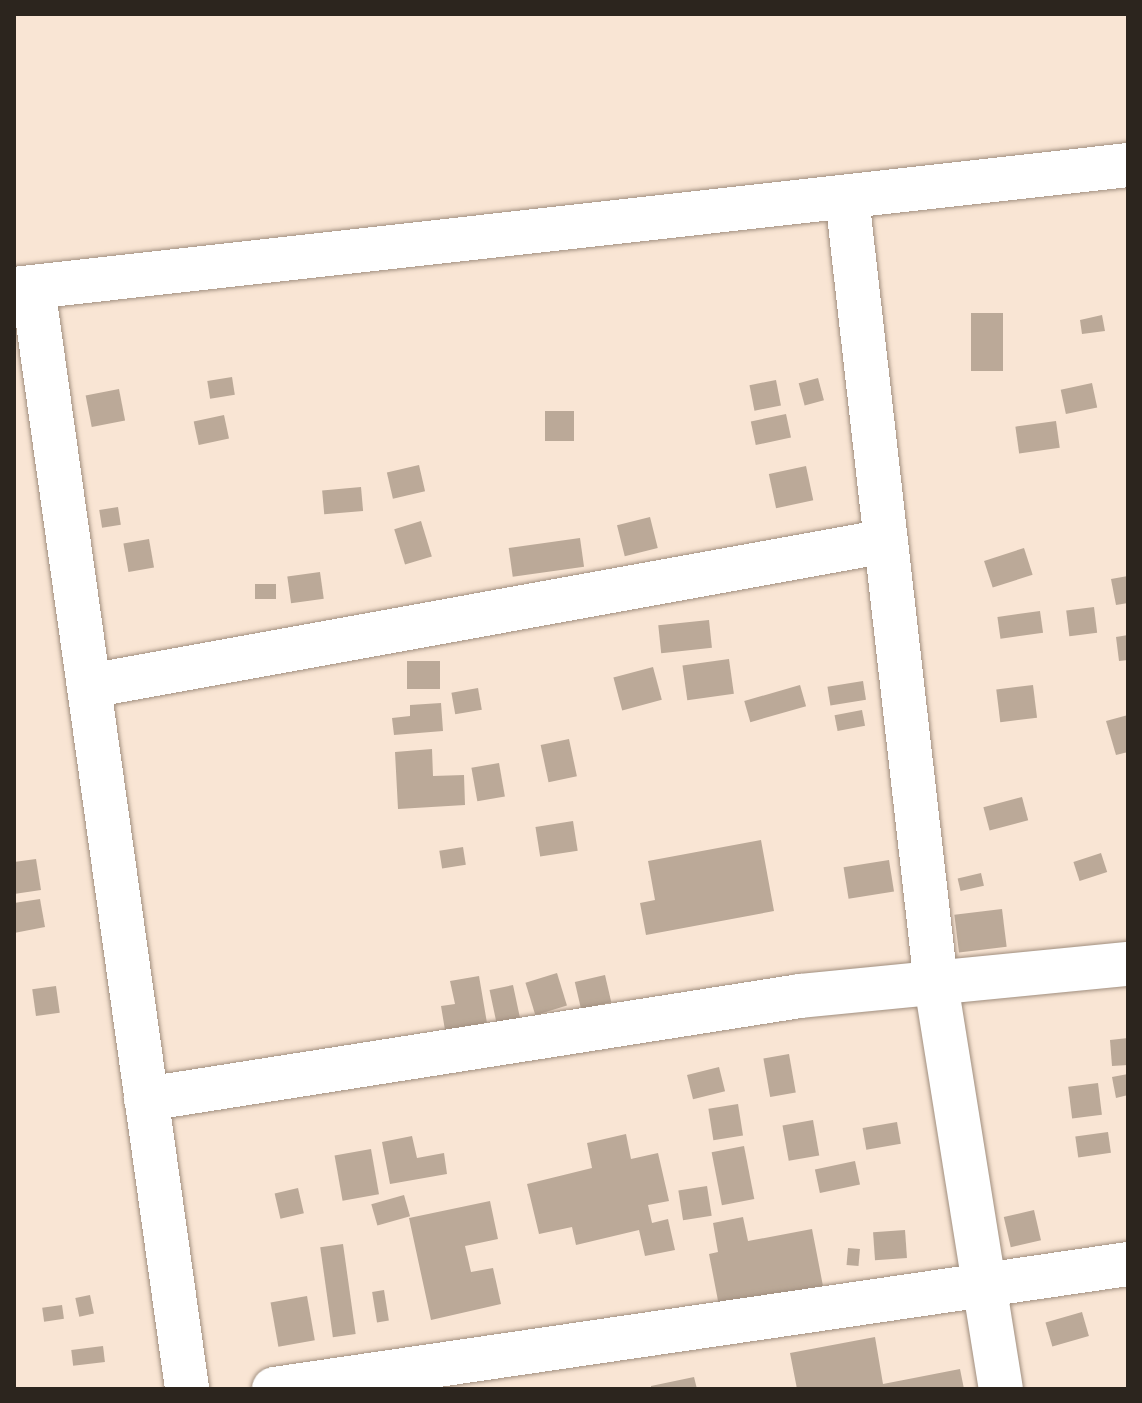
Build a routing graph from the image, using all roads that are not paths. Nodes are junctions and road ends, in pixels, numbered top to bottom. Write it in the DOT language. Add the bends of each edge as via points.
graph roads {
  1 [pos="1128,167"];
  2 [pos="847,197"];
  3 [pos="23,288"];
  4 [pos="886,541"];
  5 [pos="89,686"];
  6 [pos="1128,964"];
  7 [pos="936,984"];
  8 [pos="146,1099"];
  9 [pos="1128,1264"];
  10 [pos="984,1285"];
  11 [pos="187,1389"];
  12 [pos="274,1389"];
  13 [pos="1001,1389"];
  1 -- 2 [label="street"];
  2 -- 3 [label="street"];
  2 -- 4 [label="street"];
  3 -- 5 [label="street"];
  4 -- 5 [label="street"];
  4 -- 7 [label="street"];
  5 -- 8 [label="street"];
  6 -- 7 [label="street"];
  7 -- 8 [label="street" via="800,996"];
  7 -- 10 [label="street"];
  8 -- 11 [label="street"];
  9 -- 10 [label="street"];
  10 -- 12 [label="street"];
  10 -- 13 [label="street"];
}
